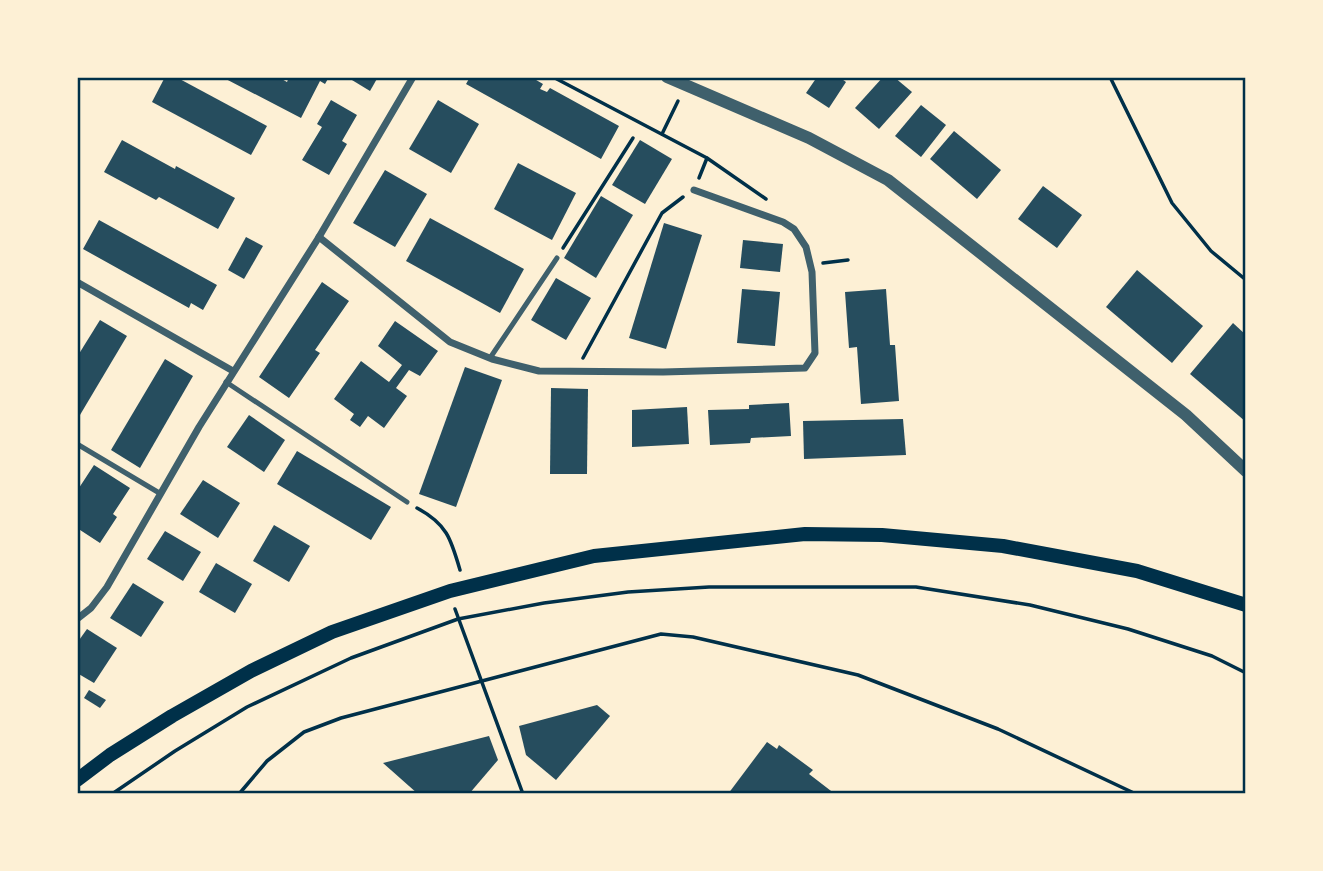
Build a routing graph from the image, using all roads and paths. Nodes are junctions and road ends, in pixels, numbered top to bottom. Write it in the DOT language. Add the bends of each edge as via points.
graph roads {
  1 [pos="413,77"];
  2 [pos="553,77"];
  3 [pos="667,77"];
  4 [pos="1110,77"];
  5 [pos="676,104"];
  6 [pos="662,134"];
  7 [pos="633,138"];
  8 [pos="707,158"];
  9 [pos="694,190"];
  10 [pos="767,200"];
  11 [pos="319,237"];
  12 [pos="822,251"];
  13 [pos="557,258"];
  14 [pos="848,260"];
  15 [pos="1246,280"];
  16 [pos="77,282"];
  17 [pos="490,358"];
  18 [pos="233,371"];
  19 [pos="575,372"];
  20 [pos="226,382"];
  21 [pos="77,444"];
  22 [pos="1246,471"];
  23 [pos="161,494"];
  24 [pos="407,502"];
  25 [pos="453,547"];
  26 [pos="450,590"];
  27 [pos="1246,605"];
  28 [pos="77,619"];
  29 [pos="458,619"];
  30 [pos="1246,673"];
  31 [pos="482,682"];
  32 [pos="77,780"];
  33 [pos="113,794"];
  34 [pos="239,794"];
  35 [pos="523,794"];
  36 [pos="1136,794"];
  1 -- 11 [label="street"];
  2 -- 6 [label="path"];
  3 -- 22 [label="street" via="809,138 888,180 1185,415"];
  4 -- 15 [label="path" via="1172,203 1211,251"];
  5 -- 6 [label="path"];
  6 -- 8 [label="path"];
  7 -- 13 [label="path"];
  8 -- 9 [label="path"];
  8 -- 10 [label="path"];
  9 -- 19 [label="path" via="662,213"];
  9 -- 19 [label="street" via="794,229 806,247 812,272 815,353 805,368"];
  11 -- 17 [label="street" via="450,342"];
  11 -- 18 [label="street"];
  12 -- 14 [label="path" via="827,263"];
  13 -- 17 [label="lane"];
  16 -- 18 [label="street"];
  17 -- 19 [label="street" via="539,371"];
  18 -- 20 [label="street"];
  20 -- 23 [label="street"];
  20 -- 24 [label="lane"];
  21 -- 23 [label="lane"];
  23 -- 28 [label="street" via="107,587"];
  24 -- 25 [label="path" via="434,517 450,535"];
  26 -- 27 [label="main road" via="594,556 831,534 1003,546 1137,571"];
  26 -- 29 [label="path"];
  26 -- 32 [label="main road" via="332,632 251,671 172,716"];
  29 -- 30 [label="path" via="628,592 709,587 916,587 1030,605 1128,629 1212,656"];
  29 -- 31 [label="path"];
  29 -- 33 [label="path" via="351,658 247,707"];
  31 -- 34 [label="path" via="304,732 267,761"];
  31 -- 35 [label="path"];
  31 -- 36 [label="path" via="661,634 693,637 858,675 998,729"];
}
